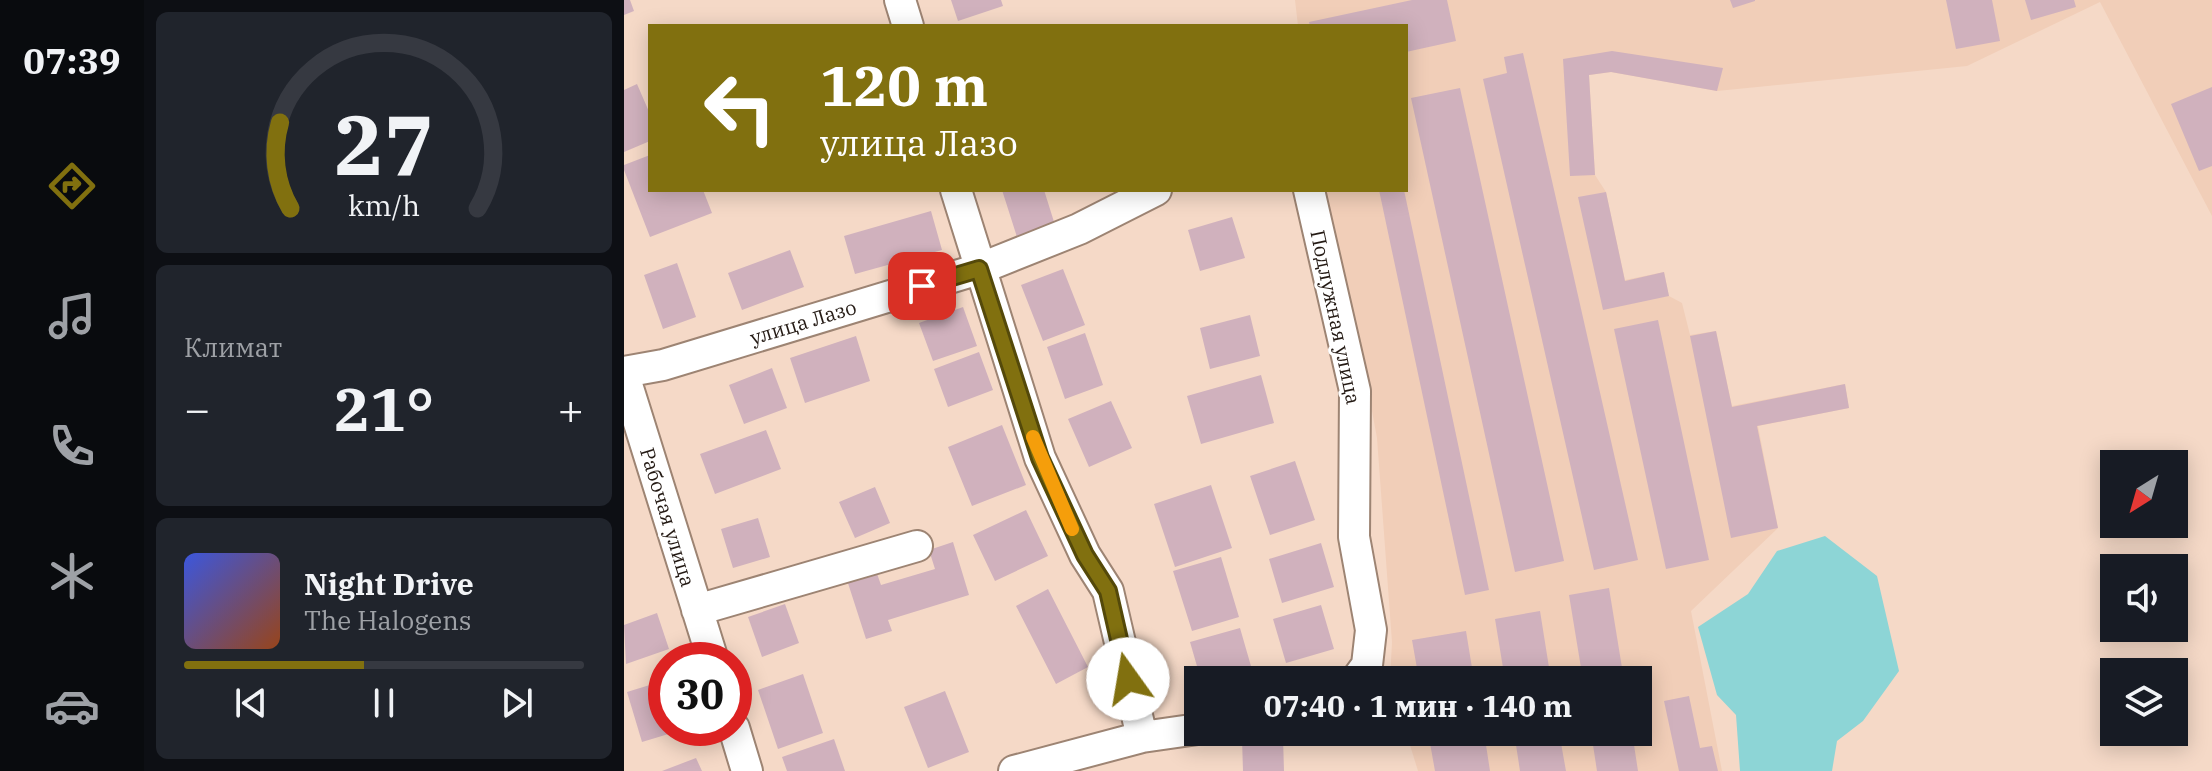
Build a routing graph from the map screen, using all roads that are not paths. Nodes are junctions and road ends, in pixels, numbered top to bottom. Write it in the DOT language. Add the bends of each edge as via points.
graph roads {
  1 [pos="900,0"];
  2 [pos="907,24"];
  3 [pos="957,192"];
  4 [pos="1152,192"];
  5 [pos="1309,192"];
  6 [pos="979,269"];
  7 [pos="624,373"];
  8 [pos="917,546"];
  9 [pos="697,610"];
  10 [pos="707,642"];
  11 [pos="1366,666"];
  12 [pos="1184,731"];
  13 [pos="1142,737"];
  14 [pos="739,746"];
  15 [pos="747,771"];
  16 [pos="1014,771"];
  1 -- 2 [label="street"];
  3 -- 6 [label="street"];
  4 -- 6 [label="street, улица Лазо" via="1079,229"];
  5 -- 11 [label="street, Подлужная улица" via="1355,391 1354,537 1371,630"];
  6 -- 7 [label="street, улица Лазо"];
  6 -- 13 [label="street" via="1040,458 1085,555 1108,591"];
  7 -- 9 [label="street, Рабочая улица"];
  8 -- 9 [label="street"];
  9 -- 10 [label="street, Рабочая улица"];
  12 -- 13 [label="street"];
  13 -- 16 [label="street"];
  14 -- 15 [label="street"];
}
